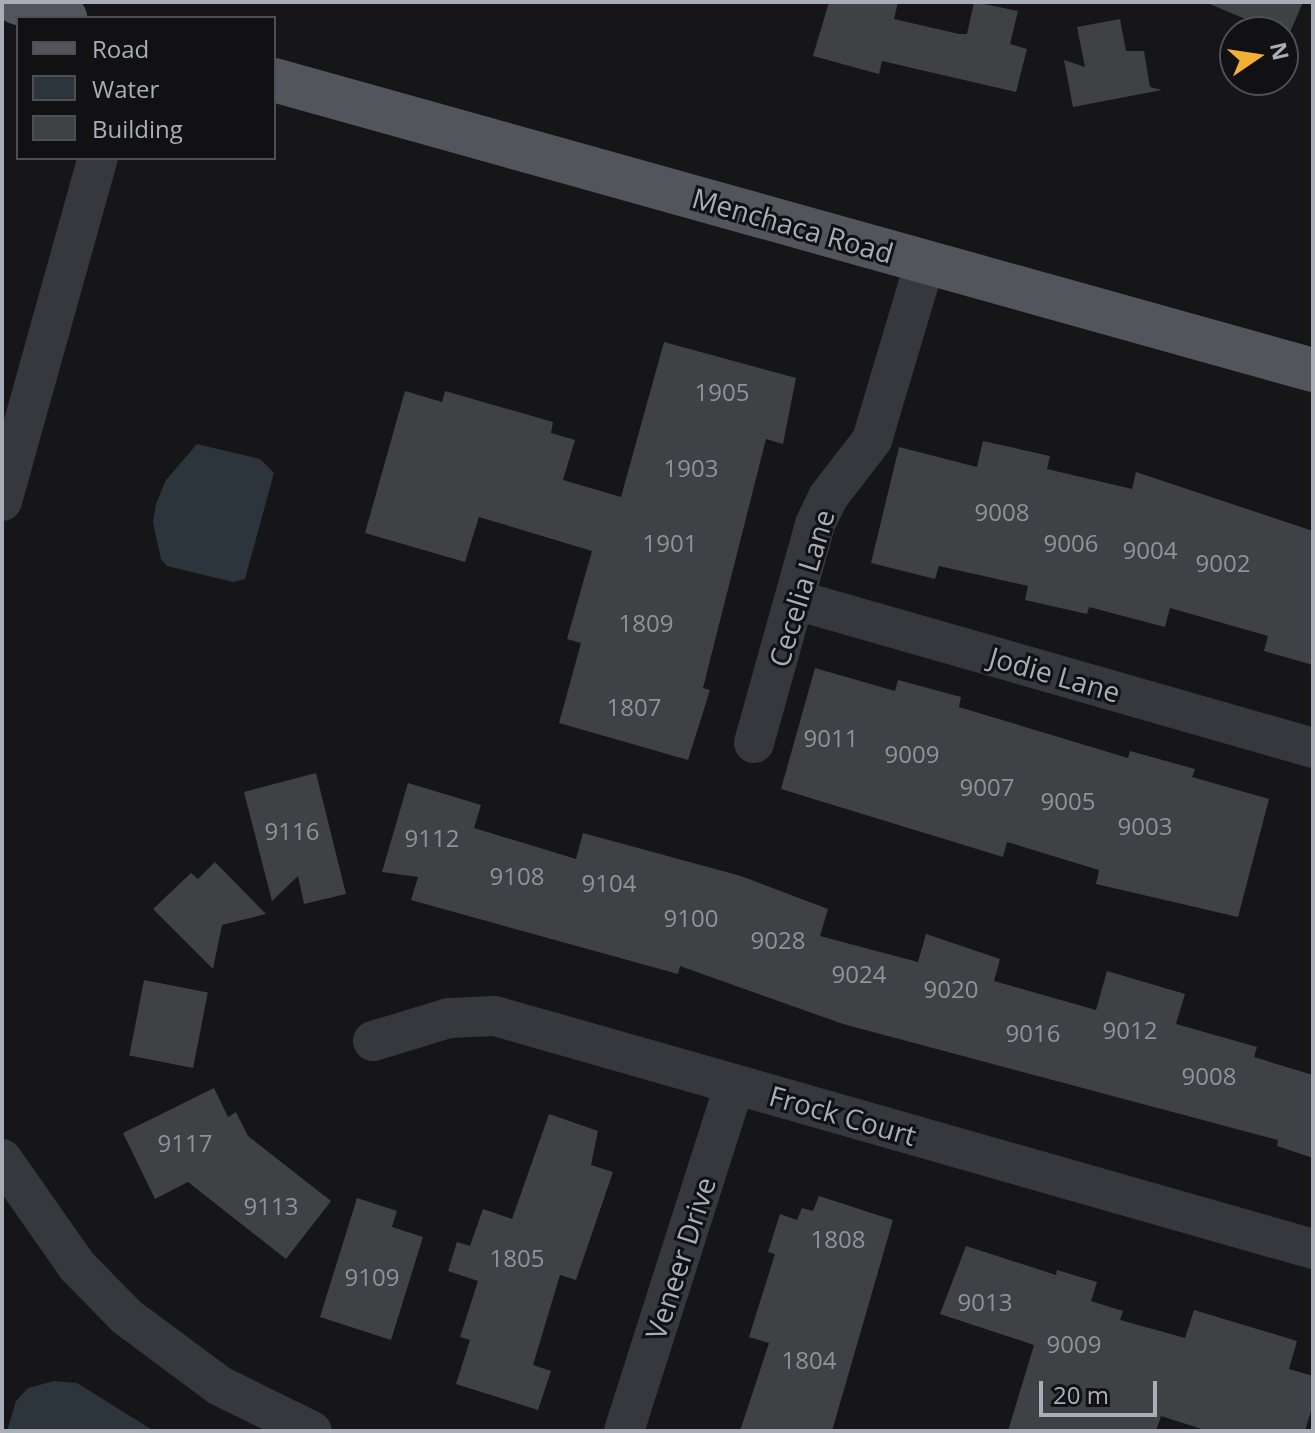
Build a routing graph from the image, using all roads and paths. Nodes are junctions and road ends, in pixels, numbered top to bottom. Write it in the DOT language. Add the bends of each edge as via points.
graph roads {
  1 [pos="16,2"];
  2 [pos="59,16"];
  3 [pos="276,81"];
  4 [pos="97,160"];
  5 [pos="925,262"];
  6 [pos="1313,370"];
  7 [pos="2,501"];
  8 [pos="796,600"];
  9 [pos="754,743"];
  10 [pos="1313,748"];
  11 [pos="373,1041"];
  12 [pos="735,1084"];
  13 [pos="2,1159"];
  14 [pos="1313,1249"];
  15 [pos="312,1431"];
  16 [pos="624,1431"];
  1 -- 2 [label="main road"];
  3 -- 5 [label="main road, Menchaca Road"];
  4 -- 7 [label="street"];
  5 -- 6 [label="main road, Menchaca Road"];
  5 -- 8 [label="street, Cecelia Lane" via="878,422 861,458 828,497 815,524"];
  8 -- 9 [label="street, Cecelia Lane"];
  8 -- 10 [label="street, Jodie Lane"];
  11 -- 12 [label="street, Frock Court" via="449,1018 495,1016"];
  12 -- 14 [label="street, Frock Court"];
  12 -- 16 [label="street, Veneer Drive"];
  13 -- 15 [label="street" via="77,1266 127,1317 220,1386"];
}
